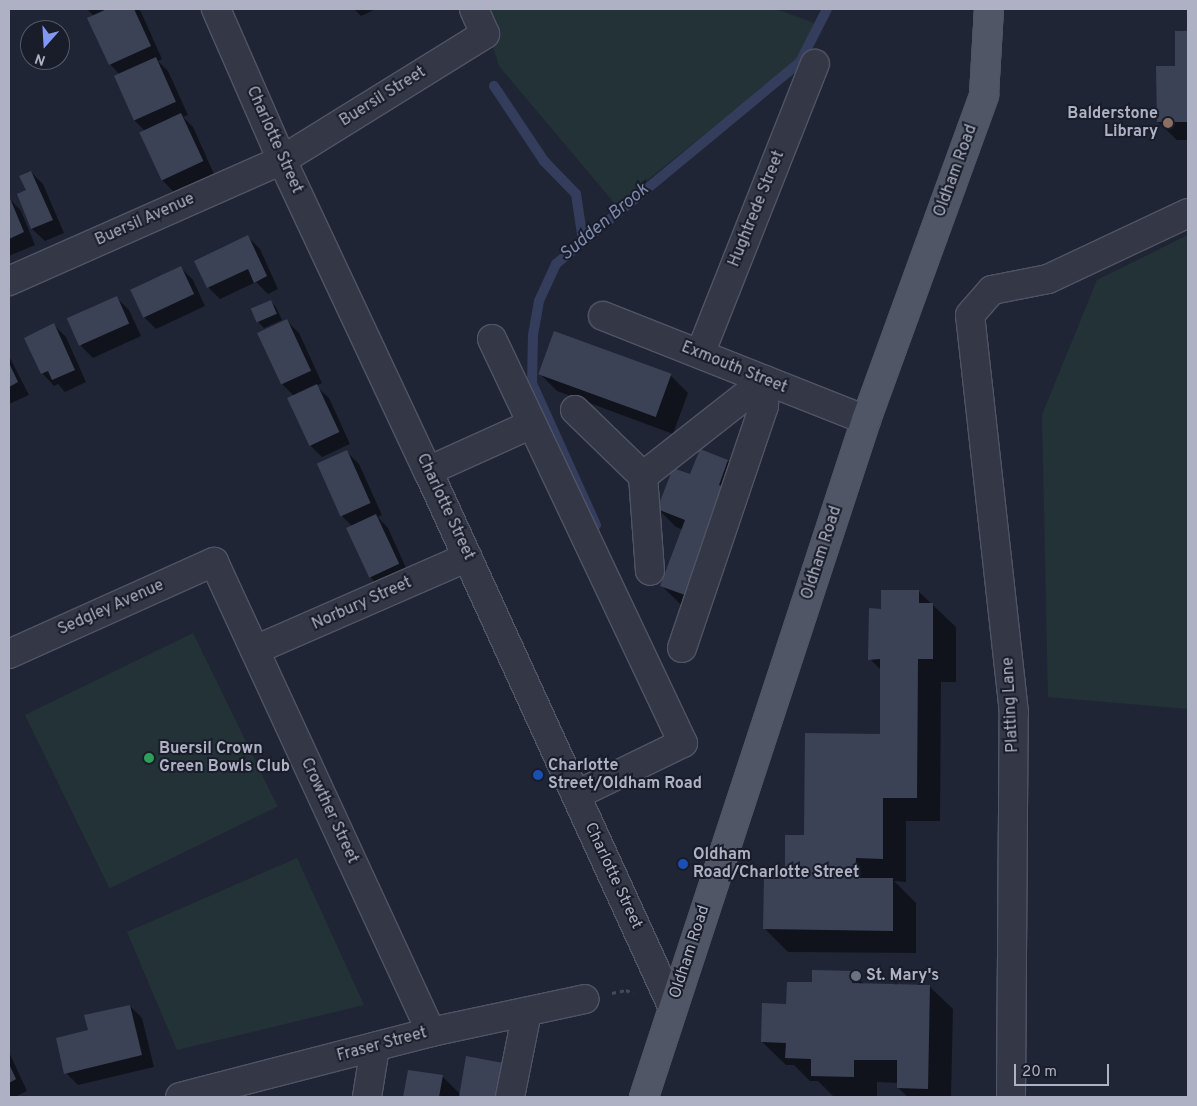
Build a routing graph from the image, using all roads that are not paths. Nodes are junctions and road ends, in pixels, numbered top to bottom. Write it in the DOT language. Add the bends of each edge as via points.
graph roads {
  1 [pos="216,9"];
  2 [pos="474,9"];
  3 [pos="989,9"];
  4 [pos="815,64"];
  5 [pos="282,160"];
  6 [pos="1188,213"];
  7 [pos="9,281"];
  8 [pos="603,316"];
  9 [pos="492,339"];
  10 [pos="700,354"];
  11 [pos="766,380"];
  12 [pos="575,410"];
  13 [pos="866,420"];
  14 [pos="532,424"];
  15 [pos="428,471"];
  16 [pos="643,476"];
  17 [pos="468,558"];
  18 [pos="214,562"];
  19 [pos="650,571"];
  20 [pos="682,648"];
  21 [pos="255,650"];
  22 [pos="9,654"];
  23 [pos="576,795"];
  24 [pos="585,999"];
  25 [pos="672,1006"];
  26 [pos="527,1012"];
  27 [pos="432,1032"];
  28 [pos="375,1047"];
  29 [pos="185,1097"];
  30 [pos="367,1097"];
  31 [pos="510,1097"];
  32 [pos="644,1097"];
  33 [pos="1011,1097"];
  1 -- 5 [label="street, Charlotte Street"];
  2 -- 5 [label="street, Buersil Street" via="485,34"];
  3 -- 13 [label="main road, Oldham Road" via="984,95"];
  4 -- 10 [label="street, Hughtrede Street"];
  5 -- 7 [label="street, Buersil Avenue"];
  5 -- 15 [label="street, Charlotte Street"];
  6 -- 33 [label="street, Platting Lane" via="1048,279 992,290 970,314 1014,713"];
  8 -- 10 [label="street, Exmouth Street"];
  9 -- 14 [label="street"];
  10 -- 11 [label="street, Exmouth Street"];
  11 -- 13 [label="street, Exmouth Street"];
  11 -- 16 [label="street"];
  11 -- 20 [label="street" via="764,406"];
  12 -- 16 [label="street"];
  13 -- 25 [label="main road, Oldham Road"];
  14 -- 15 [label="street"];
  14 -- 23 [label="street" via="683,743"];
  15 -- 17 [label="street, Charlotte Street"];
  16 -- 19 [label="street"];
  17 -- 21 [label="street, Norbury Street"];
  17 -- 23 [label="street, Charlotte Street"];
  18 -- 21 [label="street, Crowther Street"];
  18 -- 22 [label="street, Sedgley Avenue"];
  21 -- 27 [label="street, Crowther Street"];
  23 -- 25 [label="street, Charlotte Street"];
  24 -- 26 [label="street, Fraser Street"];
  25 -- 32 [label="main road, Oldham Road"];
  26 -- 27 [label="street, Fraser Street"];
  26 -- 31 [label="street"];
  27 -- 28 [label="street, Fraser Street"];
  28 -- 29 [label="street, Fraser Street"];
  28 -- 30 [label="street"];
}
